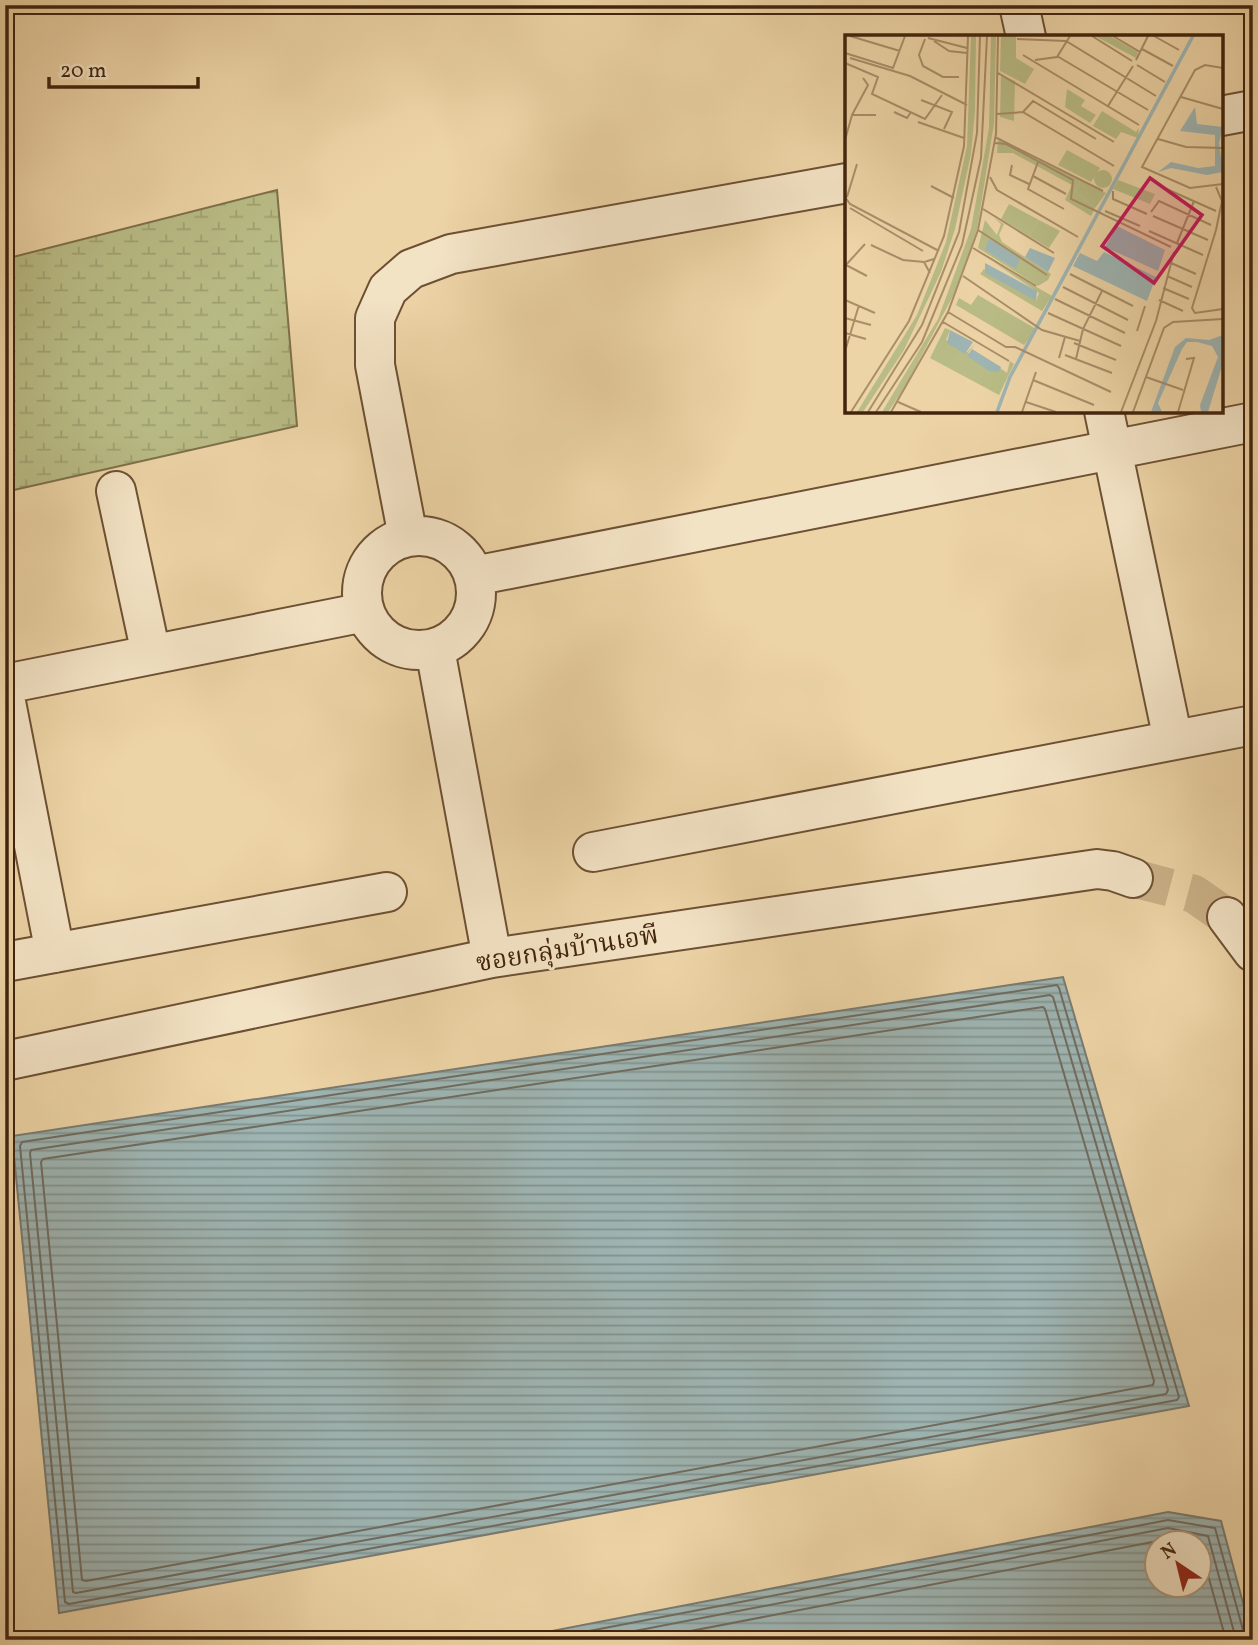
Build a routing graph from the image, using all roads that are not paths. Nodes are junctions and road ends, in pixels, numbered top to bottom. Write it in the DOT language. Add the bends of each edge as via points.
graph roads {
  1 [pos="1019,5"];
  2 [pos="1026,35"];
  3 [pos="1253,110"];
  4 [pos="1223,116"];
  5 [pos="845,183"];
  6 [pos="1104,413"];
  7 [pos="1253,422"];
  8 [pos="1113,450"];
  9 [pos="116,491"];
  10 [pos="408,537"];
  11 [pos="474,576"];
  12 [pos="365,612"];
  13 [pos="435,649"];
  14 [pos="151,654"];
  15 [pos="5,684"];
  16 [pos="5,697"];
  17 [pos="1253,725"];
  18 [pos="1173,740"];
  19 [pos="593,852"];
  20 [pos="1133,878"];
  21 [pos="387,892"];
  22 [pos="1227,917"];
  23 [pos="1253,952"];
  24 [pos="55,953"];
  25 [pos="492,958"];
  26 [pos="5,962"];
  27 [pos="5,1062"];
  1 -- 2 [label="street"];
  3 -- 4 [label="street"];
  5 -- 10 [label="street" via="451,254 411,269 388,289 375,318 375,365"];
  6 -- 8 [label="street"];
  7 -- 8 [label="street"];
  8 -- 11 [label="street"];
  8 -- 18 [label="street"];
  9 -- 14 [label="street"];
  10 -- 11 [label="street" via="436,538 453,546 467,559"];
  10 -- 12 [label="street" via="383,549 370,564 363,582"];
  11 -- 13 [label="street" via="477,594 466,628"];
  12 -- 13 [label="street" via="380,636 397,646"];
  12 -- 14 [label="street"];
  13 -- 25 [label="street"];
  14 -- 15 [label="street"];
  16 -- 24 [label="street"];
  17 -- 18 [label="street"];
  18 -- 19 [label="street"];
  20 -- 25 [label="street, ซอยกลุ่มบ้านเอพี" via="1097,869"];
  21 -- 24 [label="street"];
  22 -- 23 [label="street"];
  24 -- 26 [label="street"];
  25 -- 27 [label="street, ซอยกลุ่มบ้านเอพี"];
}
